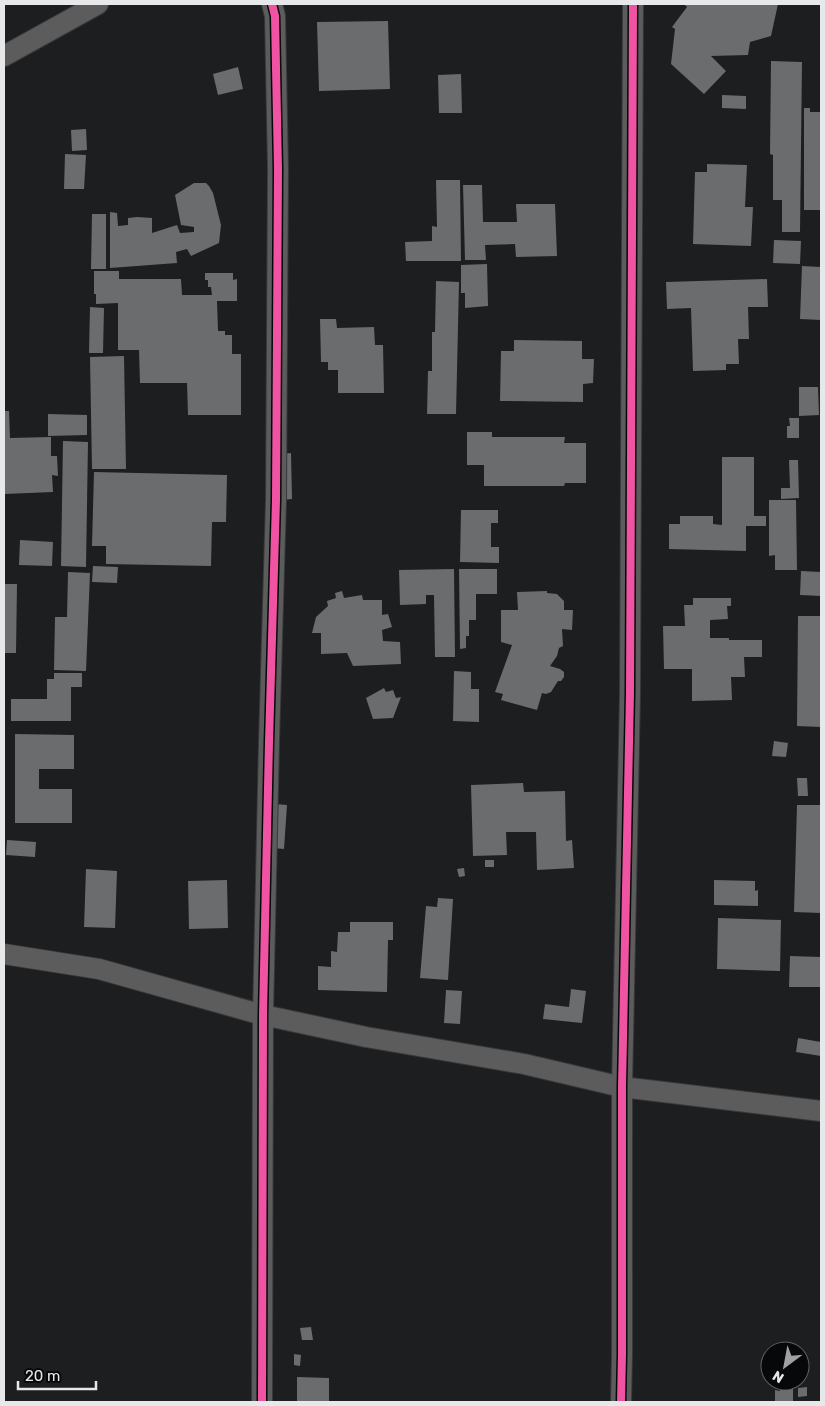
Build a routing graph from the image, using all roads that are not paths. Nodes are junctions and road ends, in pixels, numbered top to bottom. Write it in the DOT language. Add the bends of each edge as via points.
graph roads {
  1 [pos="98,4"];
  2 [pos="272,4"];
  3 [pos="633,4"];
  4 [pos="4,56"];
  5 [pos="4,954"];
  6 [pos="263,1015"];
  7 [pos="622,1087"];
  8 [pos="821,1111"];
  9 [pos="262,1402"];
  10 [pos="621,1402"];
  1 -- 4 [label="street"];
  2 -- 6 [label="street" via="275,16 278,169 276,500"];
  3 -- 7 [label="street" via="630,694"];
  5 -- 6 [label="street" via="98,970"];
  6 -- 7 [label="street" via="366,1037 524,1064"];
  6 -- 9 [label="street"];
  7 -- 8 [label="street"];
  7 -- 10 [label="street"];
}
